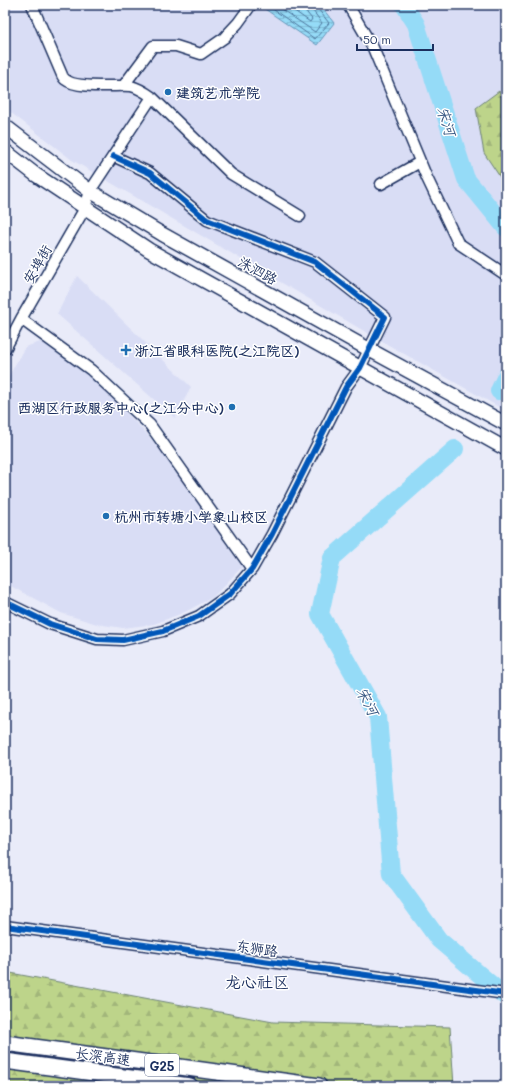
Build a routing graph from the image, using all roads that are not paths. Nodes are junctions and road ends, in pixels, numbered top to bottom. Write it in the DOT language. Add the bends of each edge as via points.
graph roads {
  1 [pos="32,5"];
  2 [pos="251,5"];
  3 [pos="348,5"];
  4 [pos="124,85"];
  5 [pos="152,97"];
  6 [pos="5,126"];
  7 [pos="5,152"];
  8 [pos="113,156"];
  9 [pos="420,162"];
  10 [pos="381,184"];
  11 [pos="90,191"];
  12 [pos="85,208"];
  13 [pos="300,216"];
  14 [pos="503,274"];
  15 [pos="21,319"];
  16 [pos="5,349"];
  17 [pos="370,350"];
  18 [pos="360,368"];
  19 [pos="506,424"];
  20 [pos="506,449"];
  21 [pos="252,569"];
  22 [pos="5,602"];
  23 [pos="5,926"];
  24 [pos="506,994"];
  25 [pos="5,1043"];
  26 [pos="5,1061"];
  27 [pos="190,1086"];
  28 [pos="319,1086"];
  1 -- 4 [label="street" via="65,80 87,85"];
  2 -- 4 [label="street" via="224,38 201,54 176,46 153,46"];
  3 -- 9 [label="street" via="373,48"];
  4 -- 5 [label="street" via="138,88"];
  5 -- 8 [label="street, 安埠街"];
  5 -- 13 [label="street" via="231,174"];
  6 -- 11 [label="main road, 洙泗路"];
  7 -- 12 [label="main road"];
  8 -- 11 [label="street, 安埠街"];
  8 -- 17 [label="street" via="150,173 207,220 315,262 385,317"];
  9 -- 10 [label="street"];
  9 -- 14 [label="street" via="458,243"];
  11 -- 12 [label="street, 安埠街"];
  11 -- 17 [label="main road, 洙泗路"];
  12 -- 15 [label="street, 安埠街"];
  12 -- 18 [label="main road" via="149,250"];
  15 -- 16 [label="street, 安埠街"];
  15 -- 21 [label="street" via="91,370 150,425"];
  17 -- 18 [label="street"];
  17 -- 19 [label="main road, 洙泗路"];
  18 -- 20 [label="main road"];
  18 -- 21 [label="street" via="346,387"];
  21 -- 22 [label="street" via="230,594 199,616 163,631 123,640 97,639 50,624"];
  23 -- 24 [label="street, 东狮路"];
  25 -- 28 [label="highway, 长深高速 / G25"];
  26 -- 27 [label="highway, 长深高速 / G25"];
}
